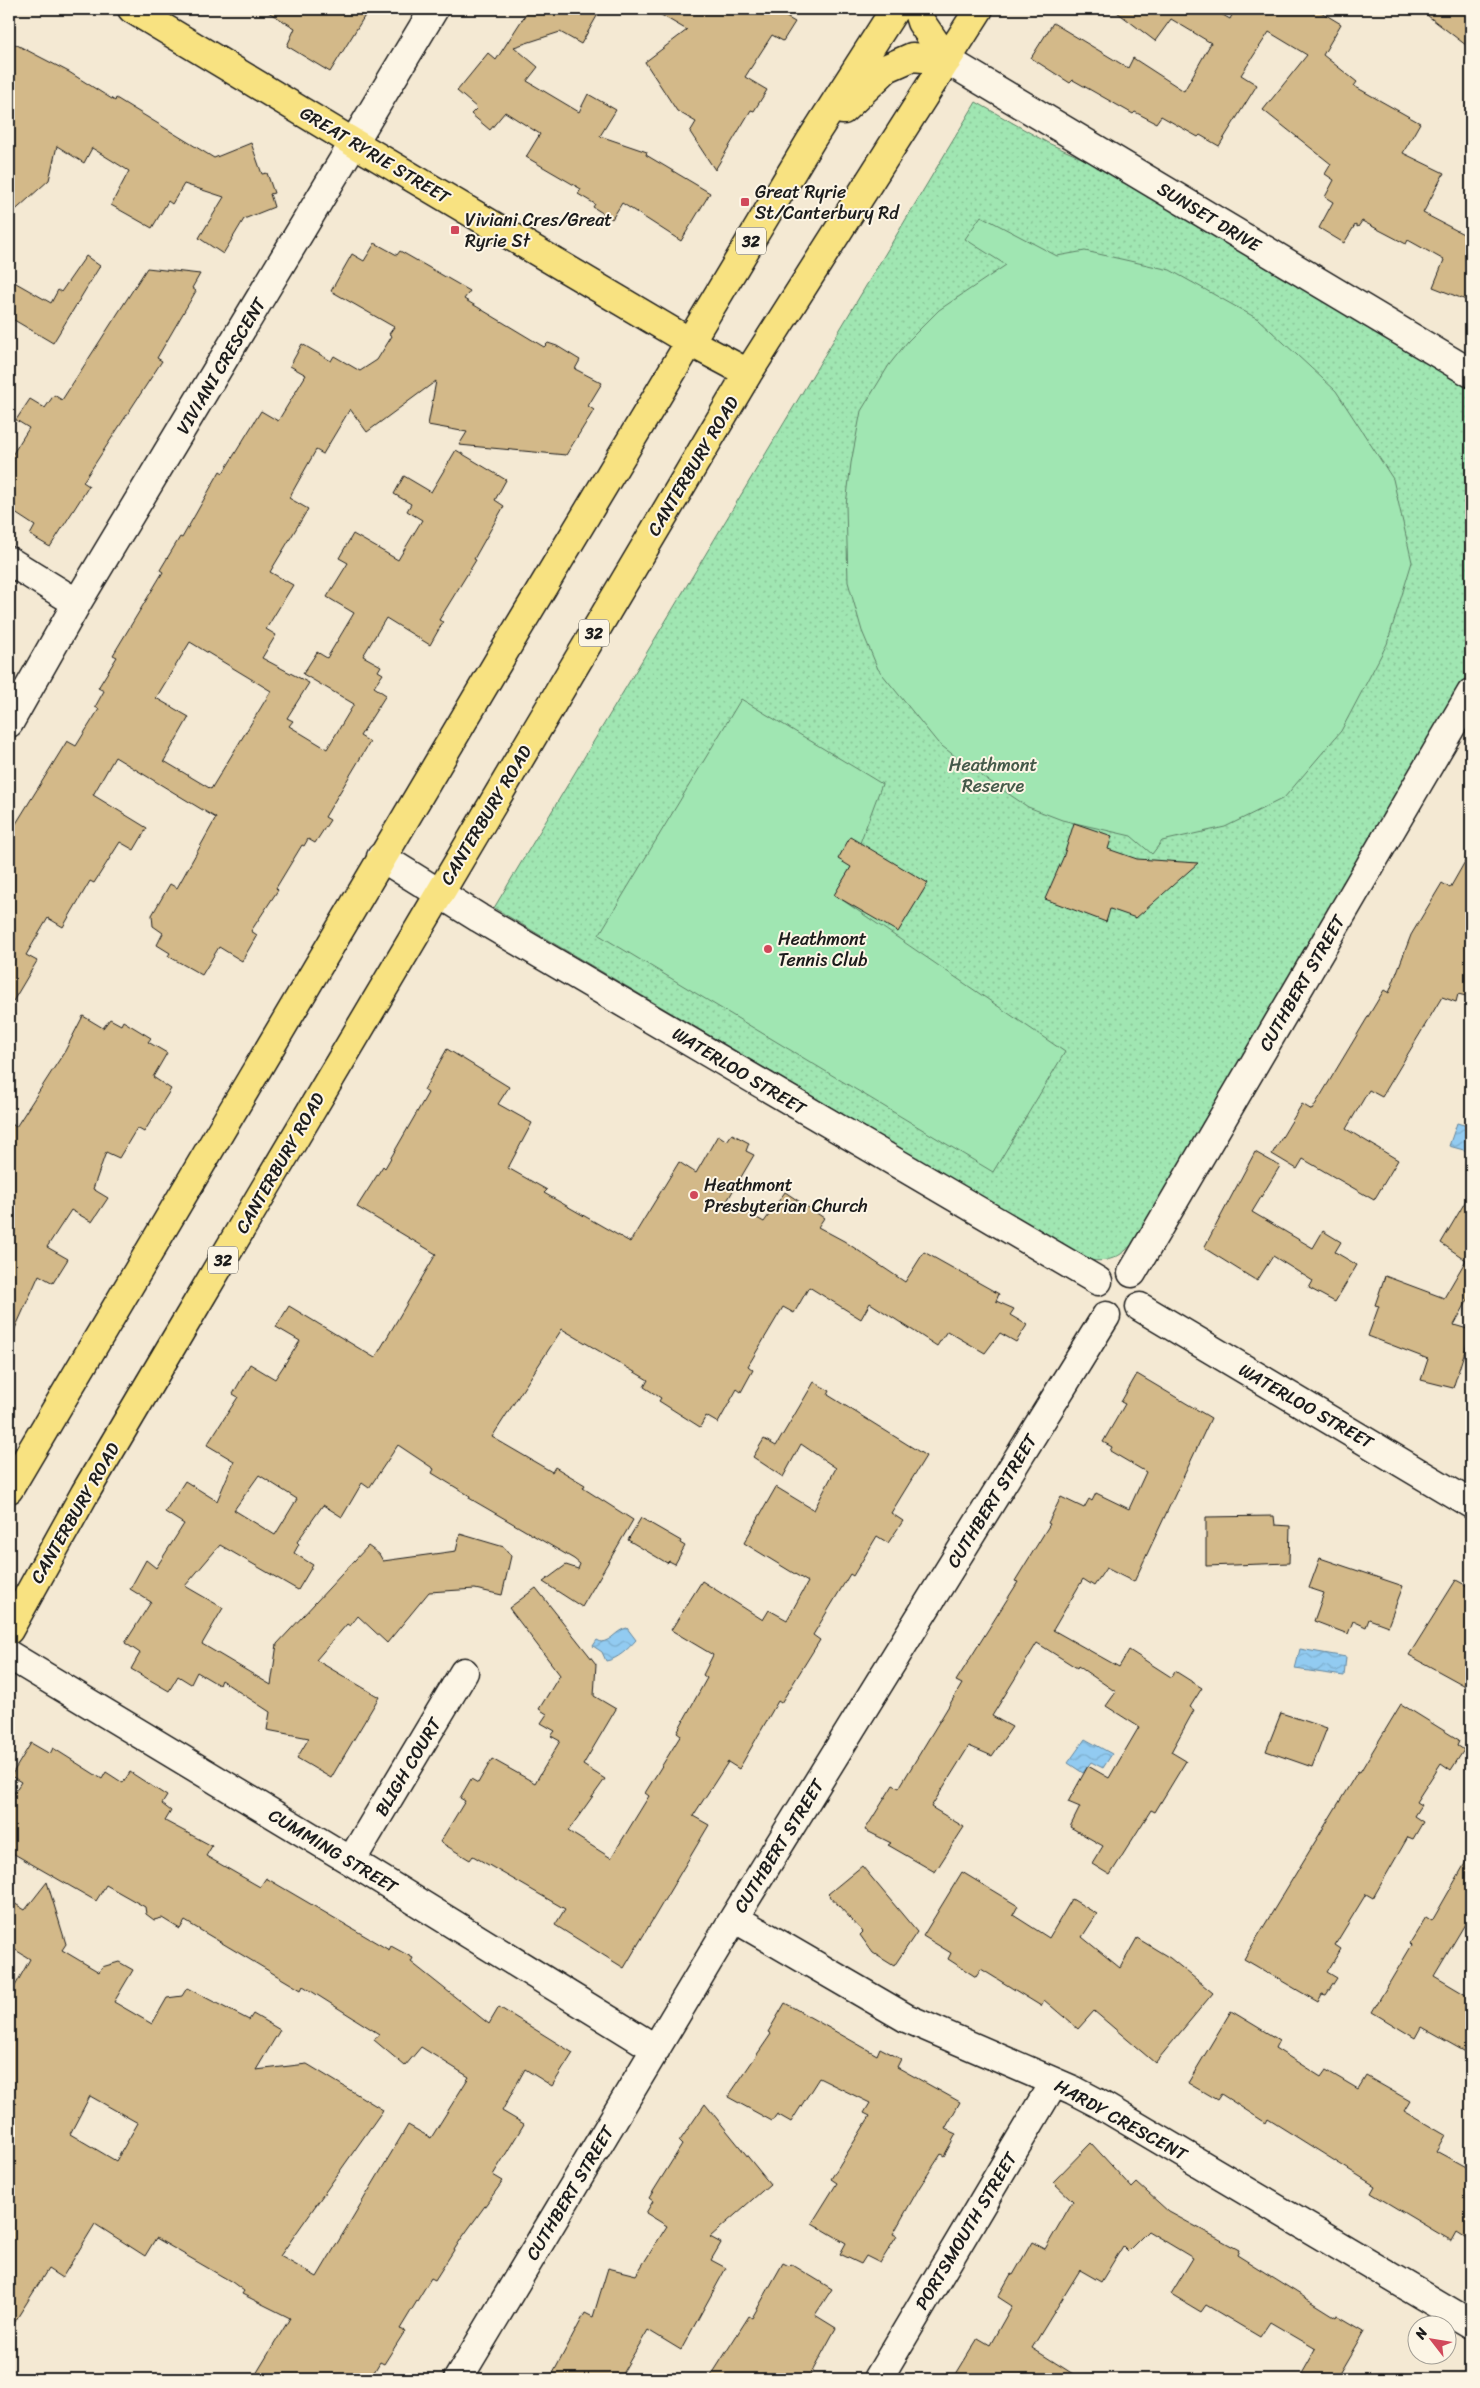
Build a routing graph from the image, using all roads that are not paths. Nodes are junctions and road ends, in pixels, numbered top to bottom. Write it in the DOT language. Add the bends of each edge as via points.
graph roads {
  1 [pos="132,9"];
  2 [pos="434,9"];
  3 [pos="895,9"];
  4 [pos="917,9"];
  5 [pos="979,9"];
  6 [pos="947,60"];
  7 [pos="811,140"];
  8 [pos="354,143"];
  9 [pos="690,342"];
  10 [pos="748,373"];
  11 [pos="1471,373"];
  12 [pos="9,561"];
  13 [pos="78,603"];
  14 [pos="1471,692"];
  15 [pos="9,723"];
  16 [pos="381,857"];
  17 [pos="440,893"];
  18 [pos="1132,1273"];
  19 [pos="1098,1281"];
  20 [pos="1140,1307"];
  21 [pos="1106,1316"];
  22 [pos="11,1479"];
  23 [pos="1471,1504"];
  24 [pos="9,1630"];
  25 [pos="9,1655"];
  26 [pos="464,1672"];
  27 [pos="351,1861"];
  28 [pos="734,1918"];
  29 [pos="656,2049"];
  30 [pos="1054,2082"];
  31 [pos="1471,2324"];
  32 [pos="458,2379"];
  33 [pos="878,2379"];
  1 -- 8 [label="main road, GREAT RYRIE STREET"];
  2 -- 8 [label="street, VIVIANI CRESCENT"];
  3 -- 7 [label="main road, 32"];
  4 -- 6 [label="main road" via="921,22"];
  5 -- 6 [label="main road, CANTERBURY ROAD / 32"];
  6 -- 7 [label="main road" via="912,58 887,68"];
  6 -- 10 [label="main road, CANTERBURY ROAD / 32"];
  6 -- 11 [label="street, SUNSET DRIVE"];
  7 -- 9 [label="main road, 32"];
  8 -- 9 [label="main road, GREAT RYRIE STREET"];
  8 -- 13 [label="street, VIVIANI CRESCENT"];
  9 -- 10 [label="main road, GREAT RYRIE STREET"];
  9 -- 16 [label="main road, 32"];
  10 -- 17 [label="main road, CANTERBURY ROAD / 32"];
  12 -- 13 [label="street"];
  13 -- 15 [label="street, VIVIANI CRESCENT"];
  14 -- 18 [label="street, CUTHBERT STREET"];
  16 -- 17 [label="street, WATERLOO STREET"];
  16 -- 22 [label="main road, 32"];
  17 -- 19 [label="street, WATERLOO STREET"];
  17 -- 24 [label="main road, CANTERBURY ROAD / 32" via="85,1493"];
  18 -- 19 [label="street" via="1113,1270"];
  18 -- 20 [label="street" via="1143,1289"];
  19 -- 21 [label="street" via="1094,1301"];
  20 -- 21 [label="street" via="1124,1319"];
  20 -- 23 [label="street, WATERLOO STREET"];
  21 -- 28 [label="street, CUTHBERT STREET"];
  25 -- 27 [label="street, CUMMING STREET"];
  26 -- 27 [label="street, BLIGH COURT"];
  27 -- 29 [label="street, CUMMING STREET"];
  28 -- 29 [label="street, CUTHBERT STREET"];
  28 -- 30 [label="street, HARDY CRESCENT" via="894,2012"];
  29 -- 32 [label="street, CUTHBERT STREET"];
  30 -- 31 [label="street, HARDY CRESCENT" via="1096,2102"];
  30 -- 33 [label="street, PORTSMOUTH STREET"];
}
